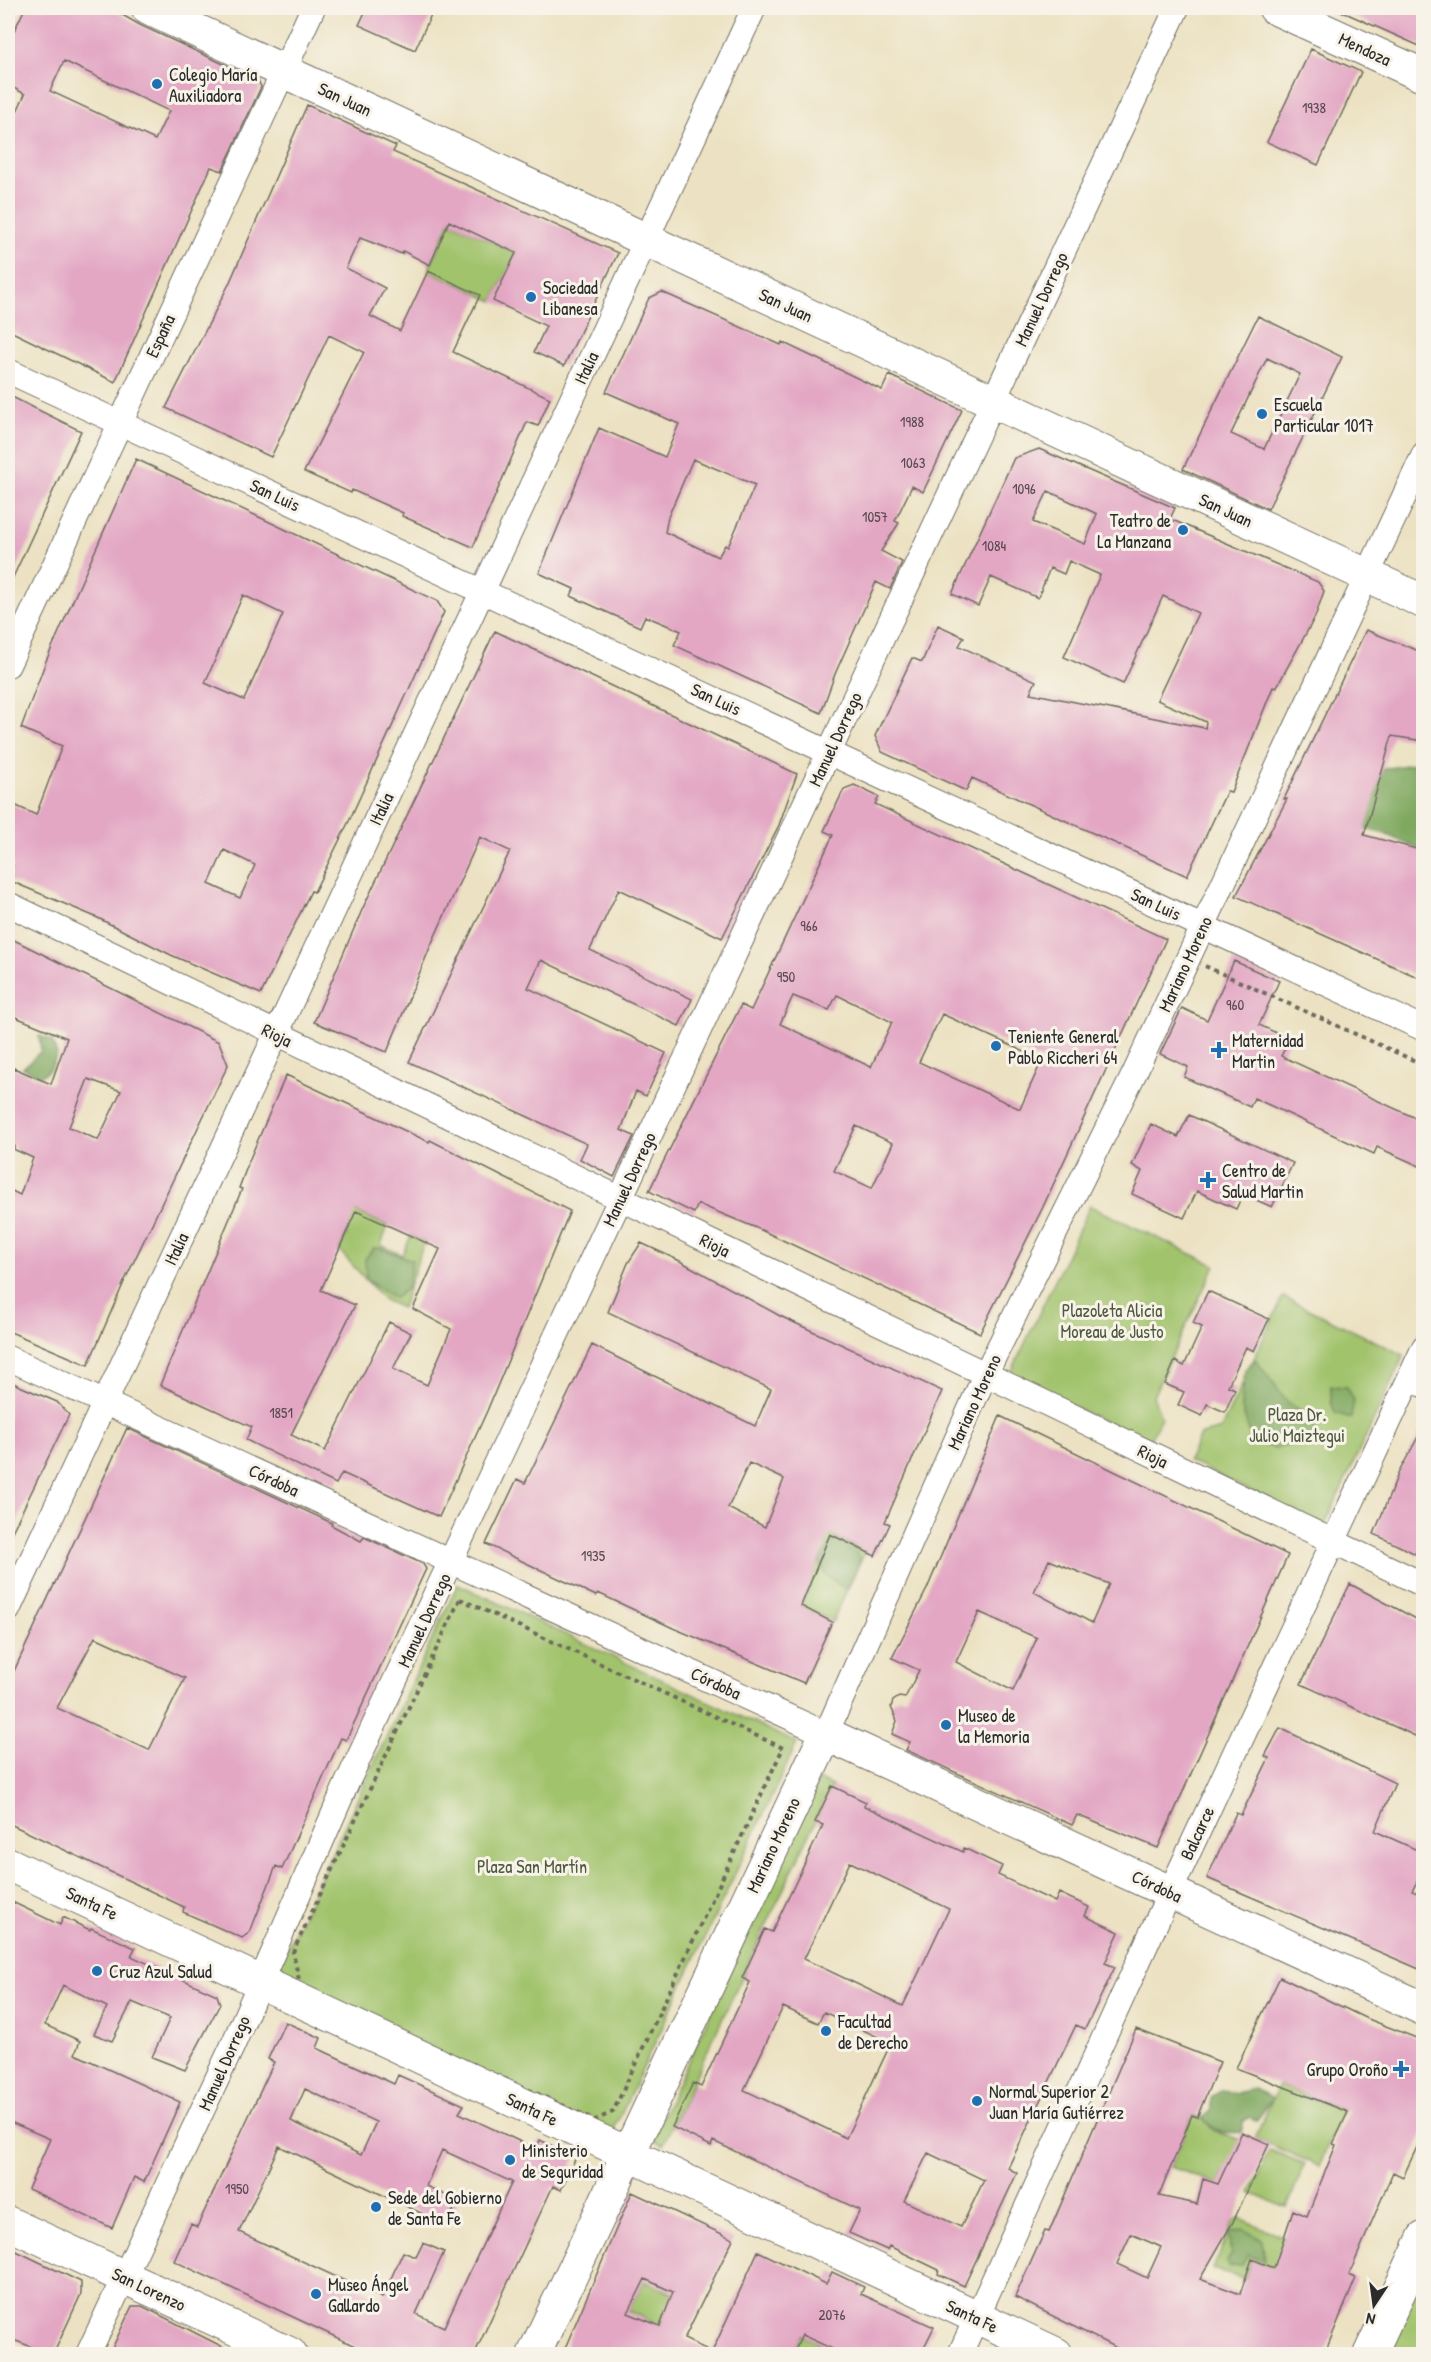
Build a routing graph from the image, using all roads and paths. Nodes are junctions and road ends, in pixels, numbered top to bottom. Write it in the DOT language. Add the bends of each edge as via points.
graph roads {
  1 [pos="147,8"];
  2 [pos="313,8"];
  3 [pos="754,8"];
  4 [pos="1177,8"];
  5 [pos="1275,8"];
  6 [pos="284,71"];
  7 [pos="1424,76"];
  8 [pos="646,240"];
  9 [pos="8,371"];
  10 [pos="993,401"];
  11 [pos="120,423"];
  12 [pos="1424,454"];
  13 [pos="1367,576"];
  14 [pos="482,591"];
  15 [pos="1424,602"];
  16 [pos="8,664"];
  17 [pos="829,751"];
  18 [pos="8,904"];
  19 [pos="1203,926"];
  20 [pos="1188,958"];
  21 [pos="1424,1029"];
  22 [pos="276,1034"];
  23 [pos="1424,1065"];
  24 [pos="619,1199"];
  25 [pos="1424,1347"];
  26 [pos="8,1358"];
  27 [pos="985,1375"];
  28 [pos="1415,1388"];
  29 [pos="105,1403"];
  30 [pos="1332,1542"];
  31 [pos="451,1562"];
  32 [pos="1424,1585"];
  33 [pos="460,1599"];
  34 [pos="8,1610"];
  35 [pos="826,1734"];
  36 [pos="8,1864"];
  37 [pos="1170,1892"];
  38 [pos="261,1983"];
  39 [pos="1424,2009"];
  40 [pos="605,2116"];
  41 [pos="627,2154"];
  42 [pos="8,2223"];
  43 [pos="1424,2238"];
  44 [pos="126,2278"];
  45 [pos="977,2318"];
  46 [pos="88,2355"];
  47 [pos="290,2355"];
  48 [pos="534,2355"];
  49 [pos="960,2355"];
  50 [pos="1056,2355"];
  51 [pos="1370,2355"];
  1 -- 6 [label="main road, San Juan"];
  2 -- 6 [label="street, España"];
  3 -- 8 [label="street, Italia"];
  4 -- 10 [label="street, Manuel Dorrego"];
  5 -- 7 [label="main road, Mendoza" via="1344,46"];
  6 -- 8 [label="main road, San Juan"];
  6 -- 11 [label="street, España"];
  8 -- 10 [label="main road, San Juan"];
  8 -- 14 [label="street, Italia"];
  9 -- 11 [label="street, San Luis"];
  10 -- 13 [label="main road, San Juan"];
  10 -- 17 [label="street, Manuel Dorrego"];
  11 -- 14 [label="street, San Luis"];
  11 -- 16 [label="street, España"];
  12 -- 13 [label="street, Mariano Moreno"];
  13 -- 15 [label="main road, San Juan"];
  13 -- 19 [label="street, Mariano Moreno"];
  14 -- 17 [label="street, San Luis"];
  14 -- 22 [label="street, Italia"];
  17 -- 19 [label="street, San Luis"];
  17 -- 24 [label="street, Manuel Dorrego"];
  18 -- 22 [label="street, Rioja"];
  19 -- 20 [label="street, Mariano Moreno"];
  19 -- 21 [label="street, San Luis"];
  20 -- 23 [label="path"];
  20 -- 27 [label="street, Mariano Moreno"];
  22 -- 24 [label="street, Rioja"];
  22 -- 29 [label="street, Italia"];
  24 -- 27 [label="street, Rioja"];
  24 -- 31 [label="street, Manuel Dorrego"];
  25 -- 28 [label="street, Balcarce"];
  26 -- 29 [label="street, Córdoba"];
  27 -- 30 [label="street, Rioja"];
  27 -- 35 [label="street, Mariano Moreno"];
  28 -- 30 [label="street, Balcarce"];
  29 -- 31 [label="street, Córdoba"];
  29 -- 34 [label="street, Italia"];
  30 -- 32 [label="street, Rioja"];
  30 -- 37 [label="street, Balcarce"];
  31 -- 35 [label="street, Córdoba"];
  31 -- 38 [label="street, Manuel Dorrego" via="347,1783"];
  33 -- 40 [label="path" via="783,1748 613,2112"];
  35 -- 37 [label="main road, Córdoba"];
  35 -- 41 [label="main road, Mariano Moreno"];
  36 -- 38 [label="main road, Santa Fe"];
  37 -- 39 [label="main road, Córdoba"];
  37 -- 45 [label="street, Balcarce"];
  38 -- 41 [label="main road, Santa Fe"];
  38 -- 44 [label="street, Manuel Dorrego"];
  41 -- 45 [label="main road, Santa Fe"];
  41 -- 48 [label="main road, Mariano Moreno"];
  42 -- 44 [label="main road, San Lorenzo"];
  43 -- 51 [label="main road"];
  44 -- 46 [label="street, Manuel Dorrego"];
  44 -- 47 [label="main road, San Lorenzo"];
  45 -- 49 [label="street, Balcarce"];
  45 -- 50 [label="main road, Santa Fe"];
}
